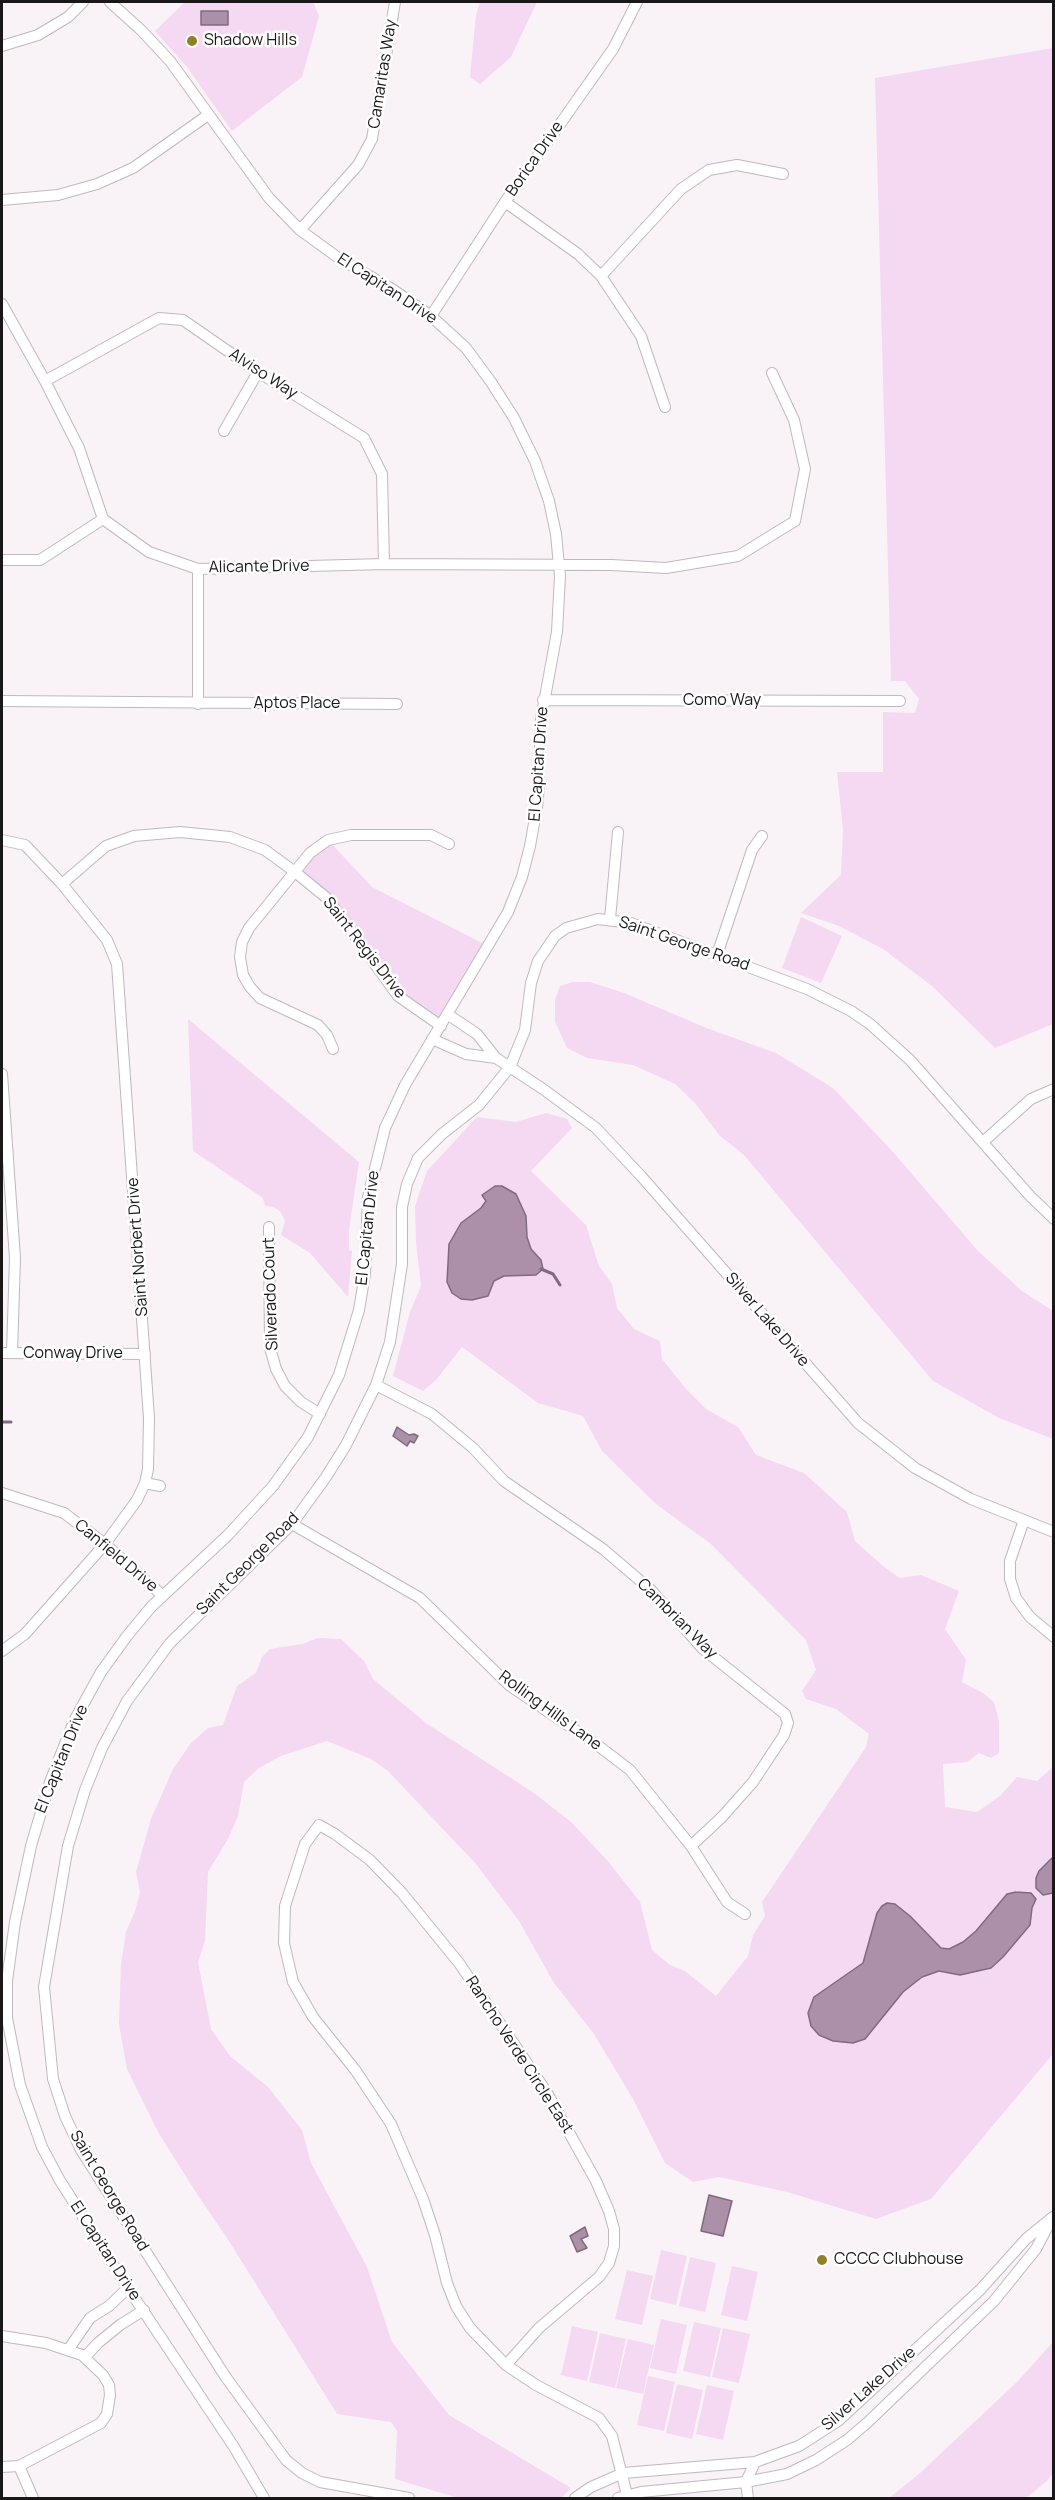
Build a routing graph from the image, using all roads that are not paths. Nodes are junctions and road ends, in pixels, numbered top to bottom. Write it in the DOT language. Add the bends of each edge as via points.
graph roads {
  1 [pos="83,2"];
  2 [pos="110,2"];
  3 [pos="395,2"];
  4 [pos="637,2"];
  5 [pos="2,46"];
  6 [pos="208,115"];
  7 [pos="783,174"];
  8 [pos="2,200"];
  9 [pos="505,202"];
  10 [pos="300,230"];
  11 [pos="601,276"];
  12 [pos="2,304"];
  13 [pos="431,316"];
  14 [pos="5,319"];
  15 [pos="258,372"];
  16 [pos="772,373"];
  17 [pos="45,381"];
  18 [pos="665,407"];
  19 [pos="224,431"];
  20 [pos="103,519"];
  21 [pos="2,560"];
  22 [pos="384,564"];
  23 [pos="559,564"];
  24 [pos="198,569"];
  25 [pos="543,700"];
  26 [pos="2,701"];
  27 [pos="900,701"];
  28 [pos="198,704"];
  29 [pos="397,704"];
  30 [pos="618,832"];
  31 [pos="762,836"];
  32 [pos="2,840"];
  33 [pos="449,844"];
  34 [pos="295,872"];
  35 [pos="62,884"];
  36 [pos="610,919"];
  37 [pos="717,955"];
  38 [pos="447,1014"];
  39 [pos="441,1026"];
  40 [pos="432,1039"];
  41 [pos="333,1049"];
  42 [pos="496,1058"];
  43 [pos="510,1067"];
  44 [pos="2,1074"];
  45 [pos="1053,1089"];
  46 [pos="984,1141"];
  47 [pos="1053,1219"];
  48 [pos="269,1227"];
  49 [pos="7,1353"];
  50 [pos="145,1354"];
  51 [pos="376,1385"];
  52 [pos="320,1414"];
  53 [pos="146,1483"];
  54 [pos="160,1486"];
  55 [pos="2,1493"];
  56 [pos="1024,1520"];
  57 [pos="291,1524"];
  58 [pos="1053,1532"];
  59 [pos="105,1544"];
  60 [pos="163,1596"];
  61 [pos="1053,1637"];
  62 [pos="2,1651"];
  63 [pos="691,1846"];
  64 [pos="745,1914"];
  65 [pos="4,1981"];
  66 [pos="1053,2217"];
  67 [pos="128,2288"];
  68 [pos="144,2310"];
  69 [pos="2,2336"];
  70 [pos="68,2350"];
  71 [pos="85,2357"];
  72 [pos="506,2365"];
  73 [pos="755,2462"];
  74 [pos="19,2466"];
  75 [pos="2,2467"];
  76 [pos="623,2473"];
  77 [pos="746,2482"];
  78 [pos="622,2497"];
  79 [pos="33,2499"];
  80 [pos="264,2499"];
  81 [pos="409,2499"];
  82 [pos="575,2499"];
  83 [pos="748,2499"];
  1 -- 5 [label="street" via="68,17 38,35"];
  2 -- 6 [label="street, El Capitan Drive" via="170,61"];
  3 -- 10 [label="street, Camaritas Way" via="372,139 358,165"];
  4 -- 9 [label="street, Borica Drive" via="612,49"];
  6 -- 8 [label="street" via="133,168 97,184 58,195"];
  6 -- 10 [label="street, El Capitan Drive" via="269,198"];
  7 -- 11 [label="street" via="737,165 709,170 681,189"];
  9 -- 11 [label="street" via="578,254"];
  9 -- 13 [label="street, Borica Drive"];
  10 -- 13 [label="street, El Capitan Drive"];
  11 -- 18 [label="street" via="641,336"];
  12 -- 14 [label="street"];
  13 -- 23 [label="street, El Capitan Drive" via="466,348 514,418 549,501"];
  14 -- 17 [label="street"];
  15 -- 17 [label="street, Alviso Way" via="183,320 159,318"];
  15 -- 19 [label="street"];
  15 -- 22 [label="street, Alviso Way" via="364,438 382,474"];
  16 -- 23 [label="street, Alicante Drive" via="794,420 805,469 795,521 738,556 666,568"];
  17 -- 20 [label="street" via="79,448"];
  20 -- 21 [label="street" via="40,560"];
  20 -- 24 [label="street, Alicante Drive" via="149,552"];
  22 -- 23 [label="street, Alicante Drive"];
  22 -- 24 [label="street, Alicante Drive"];
  23 -- 25 [label="street, El Capitan Drive" via="557,632"];
  24 -- 28 [label="street"];
  25 -- 27 [label="street, Como Way"];
  25 -- 38 [label="street, El Capitan Drive" via="537,812 522,877 508,912"];
  26 -- 28 [label="street, Aptos Place"];
  28 -- 29 [label="street, Aptos Place"];
  30 -- 36 [label="street"];
  31 -- 37 [label="street" via="752,850"];
  32 -- 35 [label="street, Saint Norbert Drive" via="25,845"];
  33 -- 34 [label="street" via="431,835 351,835 328,840 310,853"];
  34 -- 35 [label="street, Saint Regis Drive" via="265,850 230,837 180,832 134,836 106,846"];
  34 -- 39 [label="street, Saint Regis Drive" via="328,899 398,996"];
  34 -- 41 [label="street" via="249,928 240,957 243,975 260,998 318,1025"];
  35 -- 50 [label="street, Saint Norbert Drive" via="107,940 117,964"];
  36 -- 37 [label="street, Saint George Road"];
  36 -- 43 [label="street, Saint George Road" via="584,921 566,928 544,949 533,974 525,1030"];
  37 -- 46 [label="street, Saint George Road" via="807,988 870,1024 910,1060"];
  38 -- 39 [label="street, El Capitan Drive"];
  38 -- 42 [label="street" via="477,1034"];
  39 -- 40 [label="street, El Capitan Drive"];
  40 -- 42 [label="street" via="466,1054"];
  40 -- 52 [label="street, El Capitan Drive" via="394,1107 378,1151 368,1197 365,1274 359,1310 348,1351"];
  42 -- 43 [label="street, Silver Lake Drive"];
  43 -- 51 [label="street, Saint George Road" via="479,1105 418,1158 407,1184 402,1207 397,1307"];
  43 -- 56 [label="street, Silver Lake Drive" via="596,1128 858,1423 915,1468"];
  44 -- 49 [label="street" via="15,1258"];
  45 -- 46 [label="street" via="1032,1099"];
  46 -- 47 [label="street, Saint George Road"];
  48 -- 52 [label="street, Silverado Court" via="270,1348 285,1386"];
  49 -- 50 [label="street, Conway Drive"];
  50 -- 53 [label="street, Saint Norbert Drive" via="149,1418"];
  51 -- 57 [label="street, Saint George Road" via="341,1453"];
  51 -- 63 [label="street, Cambrian Way" via="432,1414 473,1448 504,1481 603,1549 651,1590 702,1648 785,1714 788,1723 784,1735 753,1782"];
  52 -- 60 [label="street, El Capitan Drive" via="293,1458 251,1512"];
  53 -- 54 [label="street"];
  53 -- 59 [label="street, Saint Norbert Drive"];
  55 -- 59 [label="street, Canfield Drive" via="64,1513"];
  56 -- 58 [label="street, Silver Lake Drive"];
  56 -- 61 [label="street" via="1010,1561 1010,1579 1016,1598 1030,1617"];
  57 -- 63 [label="street, Rolling Hills Lane" via="420,1598 509,1685 630,1770"];
  57 -- 81 [label="street, Saint George Road" via="170,1643 127,1701 102,1748 68,1846 44,1987 53,2079 81,2150 225,2376 286,2460 302,2474 320,2482"];
  59 -- 60 [label="street, Canfield Drive"];
  59 -- 62 [label="street, Saint Norbert Drive" via="25,1634"];
  60 -- 65 [label="street, El Capitan Drive" via="126,1636 74,1721 50,1782 23,1883"];
  63 -- 64 [label="street, Rolling Hills Lane" via="727,1902"];
  65 -- 67 [label="street, El Capitan Drive" via="7,2018 29,2115 59,2179"];
  66 -- 73 [label="street, Silver Lake Drive" via="838,2421 800,2446"];
  66 -- 77 [label="street, Silver Lake Drive" via="1036,2249 994,2301 847,2440 787,2474"];
  67 -- 68 [label="street, El Capitan Drive"];
  67 -- 70 [label="street" via="90,2318"];
  68 -- 71 [label="street" via="120,2325"];
  68 -- 80 [label="street, El Capitan Drive"];
  69 -- 70 [label="street"];
  70 -- 71 [label="street"];
  71 -- 74 [label="street" via="109,2385 110,2405 101,2423"];
  72 -- 72 [label="street, Rancho Verde Circle East" via="539,2328 599,2277 609,2263 614,2246 609,2211 546,2091 459,1964 402,1893 369,1860 319,1825 305,1844 285,1906 284,1943 293,1982 313,2016 392,2124 423,2199 456,2306 470,2328"];
  72 -- 76 [label="street" via="599,2418 612,2436"];
  73 -- 76 [label="street, Silver Lake Drive"];
  73 -- 77 [label="street"];
  74 -- 75 [label="street"];
  74 -- 79 [label="street"];
  76 -- 78 [label="street"];
  76 -- 82 [label="street, Silver Lake Drive"];
  77 -- 78 [label="street, Silver Lake Drive"];
  77 -- 83 [label="street"];
}
